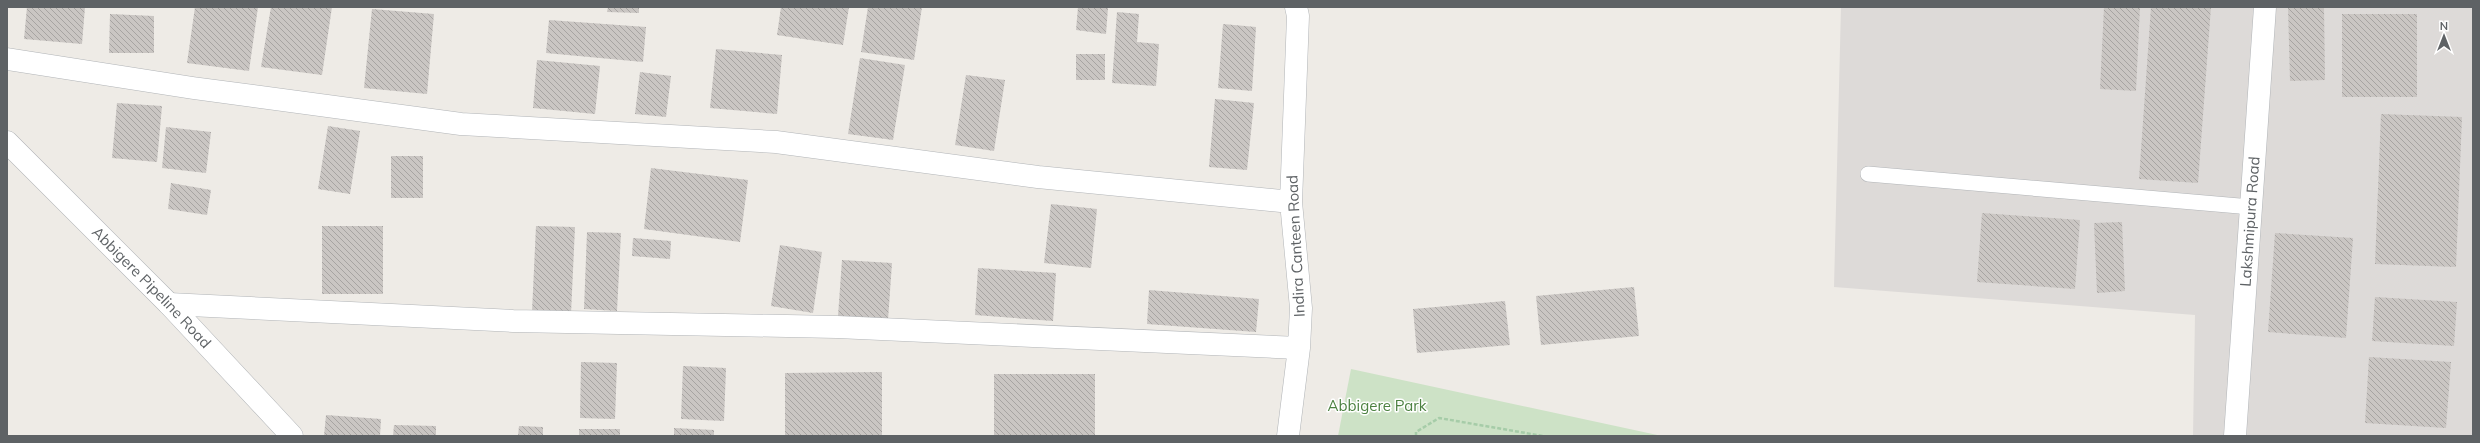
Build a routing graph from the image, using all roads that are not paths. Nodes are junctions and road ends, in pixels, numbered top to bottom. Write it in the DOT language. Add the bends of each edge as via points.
graph roads {
  1 [pos="1296,7"];
  2 [pos="2266,7"];
  3 [pos="7,59"];
  4 [pos="7,142"];
  5 [pos="1868,174"];
  6 [pos="1291,202"];
  7 [pos="2251,207"];
  8 [pos="170,304"];
  9 [pos="1299,348"];
  10 [pos="292,436"];
  11 [pos="1288,436"];
  12 [pos="2235,436"];
  1 -- 6 [label="street, Indira Canteen Road" via="1298,16"];
  2 -- 7 [label="street, Lakshmipura Road"];
  3 -- 6 [label="street" via="193,88 461,124 776,142 1038,177"];
  4 -- 8 [label="street, Abbigere Pipeline Road"];
  5 -- 7 [label="lane"];
  6 -- 9 [label="street, Indira Canteen Road" via="1301,308"];
  7 -- 12 [label="street, Lakshmipura Road"];
  8 -- 9 [label="street" via="513,321 837,328"];
  8 -- 10 [label="street, Abbigere Pipeline Road"];
  9 -- 11 [label="street, Indira Canteen Road"];
}
